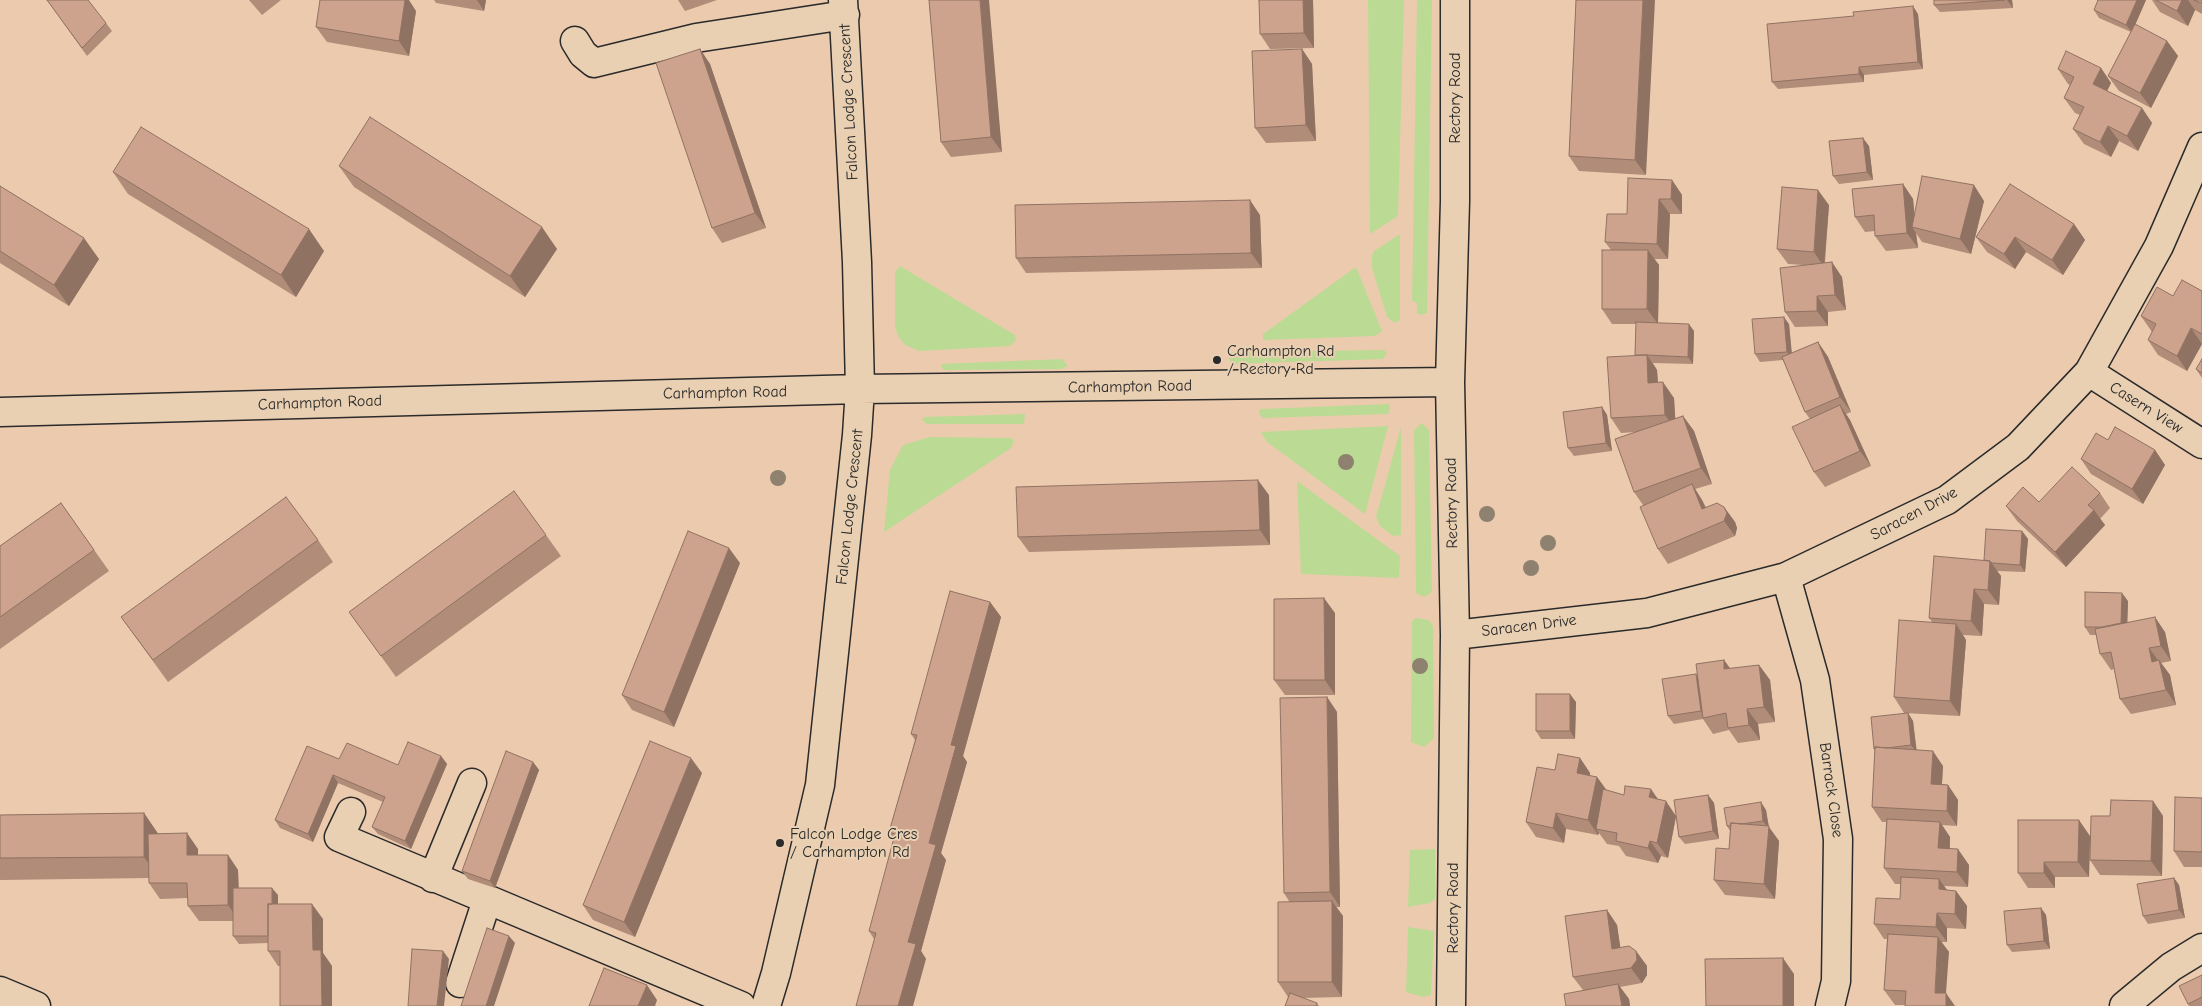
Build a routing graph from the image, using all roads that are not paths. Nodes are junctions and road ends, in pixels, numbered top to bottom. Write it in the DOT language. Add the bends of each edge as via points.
graph roads {
  1 [pos="1455,0"];
  2 [pos="844,8"];
  3 [pos="575,41"];
  4 [pos="2202,148"];
  5 [pos="2089,372"];
  6 [pos="1450,382"];
  7 [pos="860,389"];
  8 [pos="0,412"];
  9 [pos="2202,444"];
  10 [pos="1786,578"];
  11 [pos="1455,635"];
  12 [pos="472,783"];
  13 [pos="351,812"];
  14 [pos="433,878"];
  15 [pos="487,900"];
  16 [pos="2202,948"];
  17 [pos="460,983"];
  18 [pos="0,991"];
  19 [pos="36,1006"];
  20 [pos="742,1006"];
  21 [pos="766,1006"];
  22 [pos="1451,1006"];
  23 [pos="1830,1006"];
  24 [pos="2124,1006"];
  1 -- 6 [label="street, Rectory Road" via="1455,202"];
  2 -- 3 [label="street" via="696,38 594,63"];
  2 -- 7 [label="street, Falcon Lodge Crescent"];
  4 -- 5 [label="street, Saracen Drive" via="2159,246"];
  5 -- 9 [label="street, Casern View"];
  5 -- 10 [label="street, Saracen Drive" via="2018,447 1947,500"];
  6 -- 7 [label="street, Carhampton Road"];
  6 -- 11 [label="street, Rectory Road"];
  7 -- 8 [label="street, Carhampton Road"];
  7 -- 21 [label="street, Falcon Lodge Crescent" via="845,565 820,785"];
  10 -- 11 [label="street, Saracen Drive" via="1647,613"];
  10 -- 23 [label="street, Barrack Close" via="1815,680 1838,839 1836,981"];
  11 -- 22 [label="street, Rectory Road"];
  12 -- 14 [label="street"];
  13 -- 14 [label="street" via="339,837"];
  14 -- 15 [label="street"];
  15 -- 17 [label="street"];
  15 -- 20 [label="street"];
  16 -- 24 [label="street" via="2171,967"];
  18 -- 19 [label="street"];
}
